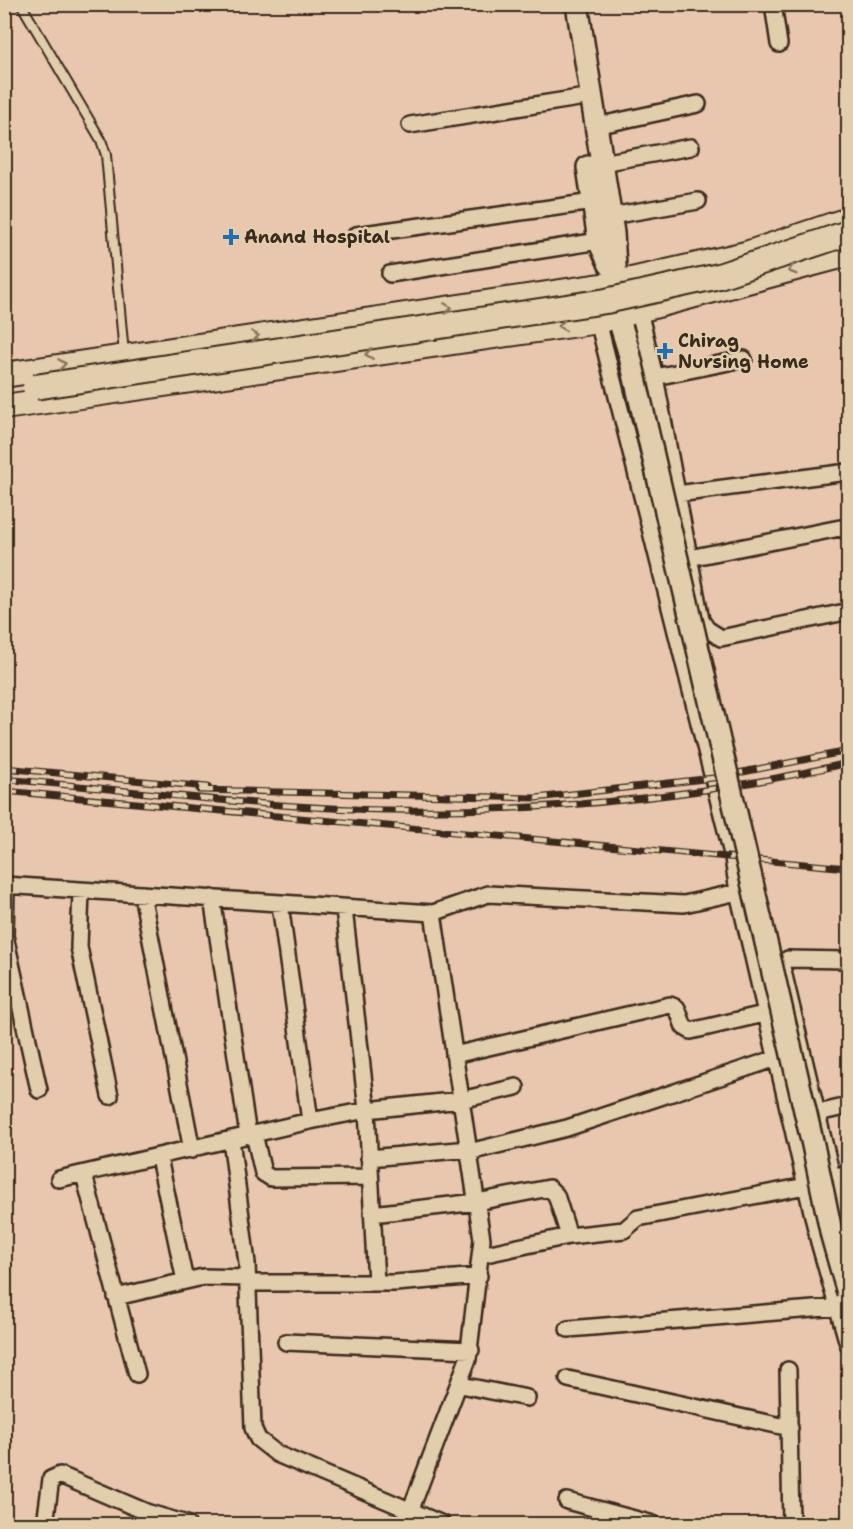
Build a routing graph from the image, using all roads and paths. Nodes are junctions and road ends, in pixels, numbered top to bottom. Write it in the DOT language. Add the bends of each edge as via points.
graph roads {
  1 [pos="21,4"];
  2 [pos="564,4"];
  3 [pos="577,4"];
  4 [pos="778,6"];
  5 [pos="779,44"];
  6 [pos="580,64"];
  7 [pos="579,98"];
  8 [pos="698,104"];
  9 [pos="411,125"];
  10 [pos="596,126"];
  11 [pos="691,147"];
  12 [pos="602,163"];
  13 [pos="698,201"];
  14 [pos="594,202"];
  15 [pos="611,216"];
  16 [pos="849,220"];
  17 [pos="849,233"];
  18 [pos="356,235"];
  19 [pos="599,241"];
  20 [pos="849,254"];
  21 [pos="390,274"];
  22 [pos="614,277"];
  23 [pos="618,316"];
  24 [pos="124,355"];
  25 [pos="744,359"];
  26 [pos="4,375"];
  27 [pos="655,377"];
  28 [pos="4,392"];
  29 [pos="4,407"];
  30 [pos="849,472"];
  31 [pos="677,494"];
  32 [pos="849,531"];
  33 [pos="689,558"];
  34 [pos="845,612"];
  35 [pos="5,885"];
  36 [pos="81,891"];
  37 [pos="738,892"];
  38 [pos="142,894"];
  39 [pos="212,898"];
  40 [pos="280,904"];
  41 [pos="344,909"];
  42 [pos="433,913"];
  43 [pos="849,960"];
  44 [pos="768,1014"];
  45 [pos="454,1055"];
  46 [pos="777,1058"];
  47 [pos="516,1087"];
  48 [pos="39,1090"];
  49 [pos="110,1096"];
  50 [pos="461,1100"];
  51 [pos="849,1106"];
  52 [pos="367,1110"];
  53 [pos="818,1113"];
  54 [pos="310,1121"];
  55 [pos="251,1135"];
  56 [pos="231,1139"];
  57 [pos="192,1150"];
  58 [pos="469,1151"];
  59 [pos="159,1158"];
  60 [pos="369,1158"];
  61 [pos="849,1173"];
  62 [pos="84,1175"];
  63 [pos="833,1176"];
  64 [pos="370,1177"];
  65 [pos="59,1179"];
  66 [pos="806,1186"];
  67 [pos="477,1202"];
  68 [pos="372,1214"];
  69 [pos="569,1236"];
  70 [pos="848,1243"];
  71 [pos="481,1256"];
  72 [pos="479,1276"];
  73 [pos="185,1281"];
  74 [pos="247,1281"];
  75 [pos="376,1283"];
  76 [pos="116,1297"];
  77 [pos="843,1300"];
  78 [pos="568,1329"];
  79 [pos="286,1342"];
  80 [pos="849,1344"];
  81 [pos="471,1350"];
  82 [pos="788,1370"];
  83 [pos="137,1374"];
  84 [pos="568,1379"];
  85 [pos="461,1384"];
  86 [pos="527,1398"];
  87 [pos="790,1428"];
  88 [pos="567,1501"];
  89 [pos="411,1509"];
  90 [pos="45,1524"];
  91 [pos="187,1524"];
  92 [pos="442,1524"];
  93 [pos="654,1524"];
  94 [pos="791,1524"];
  1 -- 24 [label="lane" via="101,140 106,155"];
  2 -- 6 [label="main road"];
  3 -- 6 [label="main road"];
  4 -- 5 [label="street"];
  6 -- 7 [label="main road"];
  6 -- 10 [label="main road"];
  7 -- 9 [label="street"];
  7 -- 14 [label="main road"];
  8 -- 10 [label="street"];
  10 -- 12 [label="main road"];
  11 -- 12 [label="street"];
  12 -- 15 [label="main road"];
  13 -- 15 [label="street"];
  14 -- 18 [label="street"];
  14 -- 19 [label="main road"];
  15 -- 22 [label="main road"];
  16 -- 22 [label="main road" via="746,254"];
  17 -- 28 [label="main road, bridge" via="719,276 606,301"];
  19 -- 21 [label="street"];
  19 -- 22 [label="main road"];
  20 -- 23 [label="main road, one-way"];
  22 -- 23 [label="main road"];
  24 -- 22 [label="main road, one-way"];
  23 -- 27 [label="street"];
  23 -- 29 [label="main road, one-way"];
  23 -- 37 [label="street"];
  23 -- 77 [label="main road, bridge" via="813,1145"];
  26 -- 24 [label="main road, one-way"];
  25 -- 27 [label="street"];
  27 -- 31 [label="street"];
  30 -- 31 [label="street"];
  31 -- 33 [label="street"];
  32 -- 33 [label="street" via="840,528"];
  33 -- 34 [label="street" via="701,620 714,636 721,638"];
  35 -- 36 [label="street"];
  35 -- 48 [label="street" via="5,936"];
  36 -- 38 [label="street"];
  36 -- 49 [label="street" via="79,947"];
  37 -- 42 [label="street" via="684,904 488,894"];
  37 -- 44 [label="street"];
  38 -- 39 [label="street"];
  38 -- 57 [label="street"];
  39 -- 40 [label="street"];
  39 -- 55 [label="street"];
  40 -- 41 [label="street"];
  40 -- 54 [label="street"];
  41 -- 42 [label="street"];
  41 -- 52 [label="street"];
  42 -- 45 [label="street"];
  43 -- 53 [label="street" via="783,962"];
  44 -- 45 [label="street" via="691,1031 684,1027 677,1008 670,1005"];
  44 -- 46 [label="street"];
  45 -- 50 [label="street"];
  46 -- 58 [label="street" via="555,1131"];
  46 -- 66 [label="street"];
  47 -- 50 [label="street"];
  50 -- 52 [label="street"];
  50 -- 58 [label="street"];
  51 -- 53 [label="street"];
  52 -- 54 [label="street"];
  52 -- 60 [label="street"];
  53 -- 63 [label="street"];
  54 -- 55 [label="street"];
  55 -- 56 [label="street"];
  55 -- 64 [label="street" via="263,1173 271,1178"];
  56 -- 57 [label="street"];
  56 -- 74 [label="street"];
  57 -- 59 [label="street"];
  58 -- 60 [label="street"];
  58 -- 67 [label="street"];
  59 -- 62 [label="street"];
  59 -- 73 [label="street"];
  60 -- 64 [label="street"];
  61 -- 63 [label="street"];
  62 -- 65 [label="street"];
  62 -- 76 [label="street"];
  63 -- 70 [label="street"];
  64 -- 68 [label="street"];
  66 -- 69 [label="street" via="638,1218 624,1230"];
  66 -- 77 [label="street"];
  67 -- 68 [label="street"];
  67 -- 69 [label="street" via="549,1188 556,1195"];
  67 -- 71 [label="street"];
  68 -- 75 [label="street"];
  69 -- 71 [label="street"];
  71 -- 72 [label="street"];
  72 -- 75 [label="street"];
  72 -- 81 [label="street"];
  73 -- 74 [label="street" via="211,1276"];
  73 -- 76 [label="street"];
  74 -- 75 [label="street"];
  74 -- 89 [label="street" via="253,1428 258,1439 277,1454"];
  76 -- 83 [label="street"];
  77 -- 78 [label="street"];
  77 -- 80 [label="street"];
  79 -- 81 [label="street"];
  81 -- 85 [label="street"];
  82 -- 87 [label="street"];
  84 -- 87 [label="street"];
  85 -- 86 [label="street"];
  85 -- 89 [label="street"];
  87 -- 94 [label="street"];
  88 -- 93 [label="street"];
  89 -- 92 [label="street"];
  90 -- 91 [label="street" via="51,1479 60,1475 146,1512"];
}
